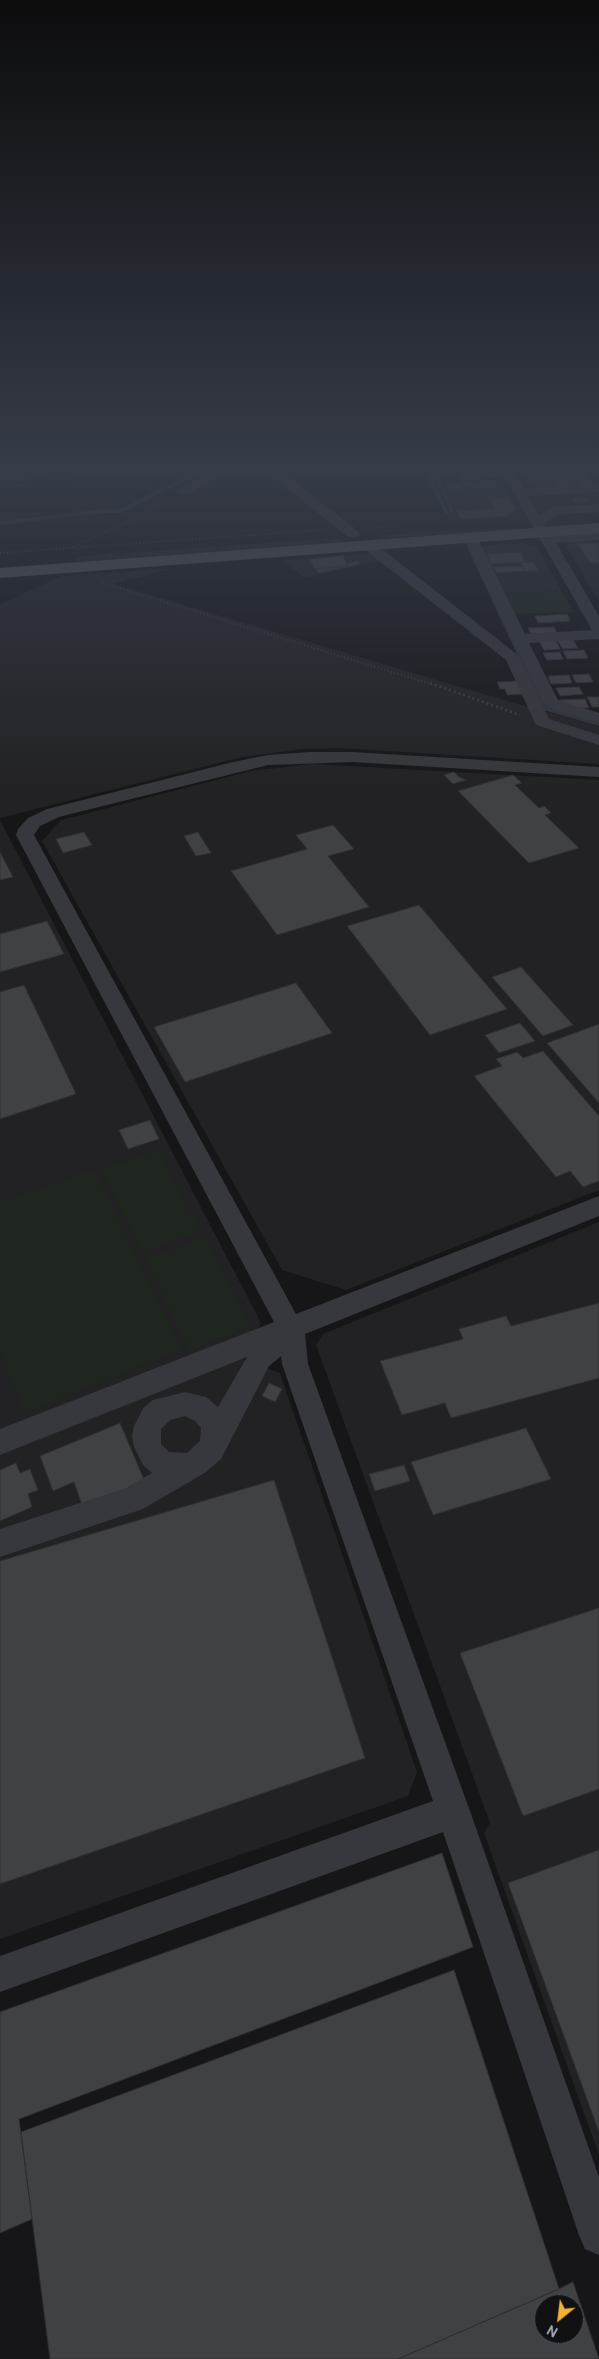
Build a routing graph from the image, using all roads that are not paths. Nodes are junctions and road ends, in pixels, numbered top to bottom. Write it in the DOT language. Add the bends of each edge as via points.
graph roads {
  1 [pos="409,577"];
  2 [pos="490,577"];
  3 [pos="569,577"];
  4 [pos="599,629"];
  5 [pos="599,634"];
  6 [pos="521,639"];
  7 [pos="599,718"];
  8 [pos="599,740"];
  9 [pos="599,772"];
  10 [pos="599,1206"];
  11 [pos="291,1329"];
  12 [pos="215,1440"];
  13 [pos="0,1442"];
  14 [pos="196,1463"];
  15 [pos="0,1543"];
  16 [pos="453,1811"];
  17 [pos="0,1974"];
  18 [pos="599,2235"];
  1 -- 8 [label="street" via="513,658 542,722"];
  2 -- 6 [label="street"];
  3 -- 4 [label="street"];
  5 -- 6 [label="street"];
  6 -- 7 [label="street" via="551,703"];
  9 -- 11 [label="street" via="352,757 268,760 53,813 26,829 27,842"];
  10 -- 11 [label="street"];
  11 -- 12 [label="street" via="260,1358"];
  11 -- 13 [label="street"];
  11 -- 16 [label="street" via="295,1364"];
  12 -- 14 [label="street" via="211,1450"];
  12 -- 14 [label="street" via="212,1420 196,1406 174,1405 154,1416 146,1436 153,1456 173,1466"];
  14 -- 15 [label="street" via="133,1499"];
  16 -- 17 [label="street"];
  16 -- 18 [label="street"];
}
